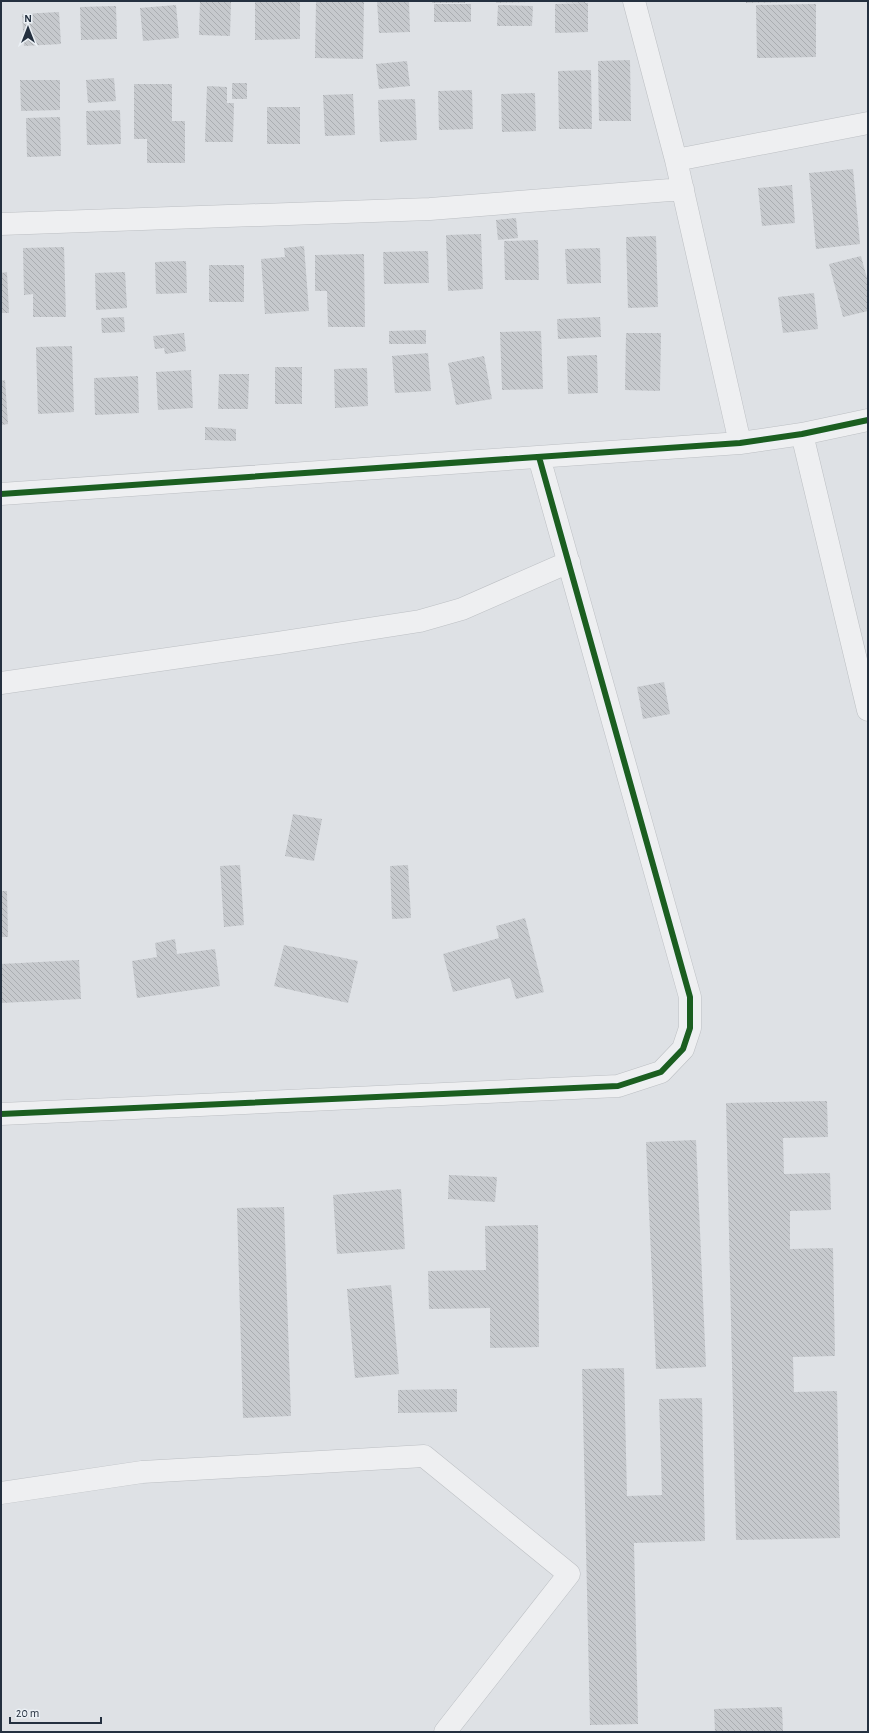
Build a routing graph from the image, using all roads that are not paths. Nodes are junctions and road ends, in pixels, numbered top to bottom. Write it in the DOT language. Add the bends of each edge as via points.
graph roads {
  1 [pos="634,1"];
  2 [pos="868,123"];
  3 [pos="676,160"];
  4 [pos="683,190"];
  5 [pos="1,224"];
  6 [pos="868,420"];
  7 [pos="802,434"];
  8 [pos="740,443"];
  9 [pos="540,457"];
  10 [pos="1,494"];
  11 [pos="569,562"];
  12 [pos="1,683"];
  13 [pos="868,710"];
  14 [pos="1,1114"];
  15 [pos="1,1493"];
  16 [pos="445,1732"];
  1 -- 3 [label="street"];
  2 -- 3 [label="street"];
  3 -- 4 [label="street"];
  4 -- 5 [label="street" via="430,209"];
  4 -- 8 [label="street"];
  6 -- 7 [label="street"];
  7 -- 8 [label="street"];
  7 -- 13 [label="street"];
  8 -- 9 [label="street"];
  9 -- 10 [label="street"];
  9 -- 11 [label="street"];
  11 -- 12 [label="street" via="462,609 420,621"];
  11 -- 14 [label="street" via="690,997 690,1028 683,1049 661,1072 618,1086"];
  15 -- 16 [label="street" via="142,1472 424,1456 569,1574"];
}
